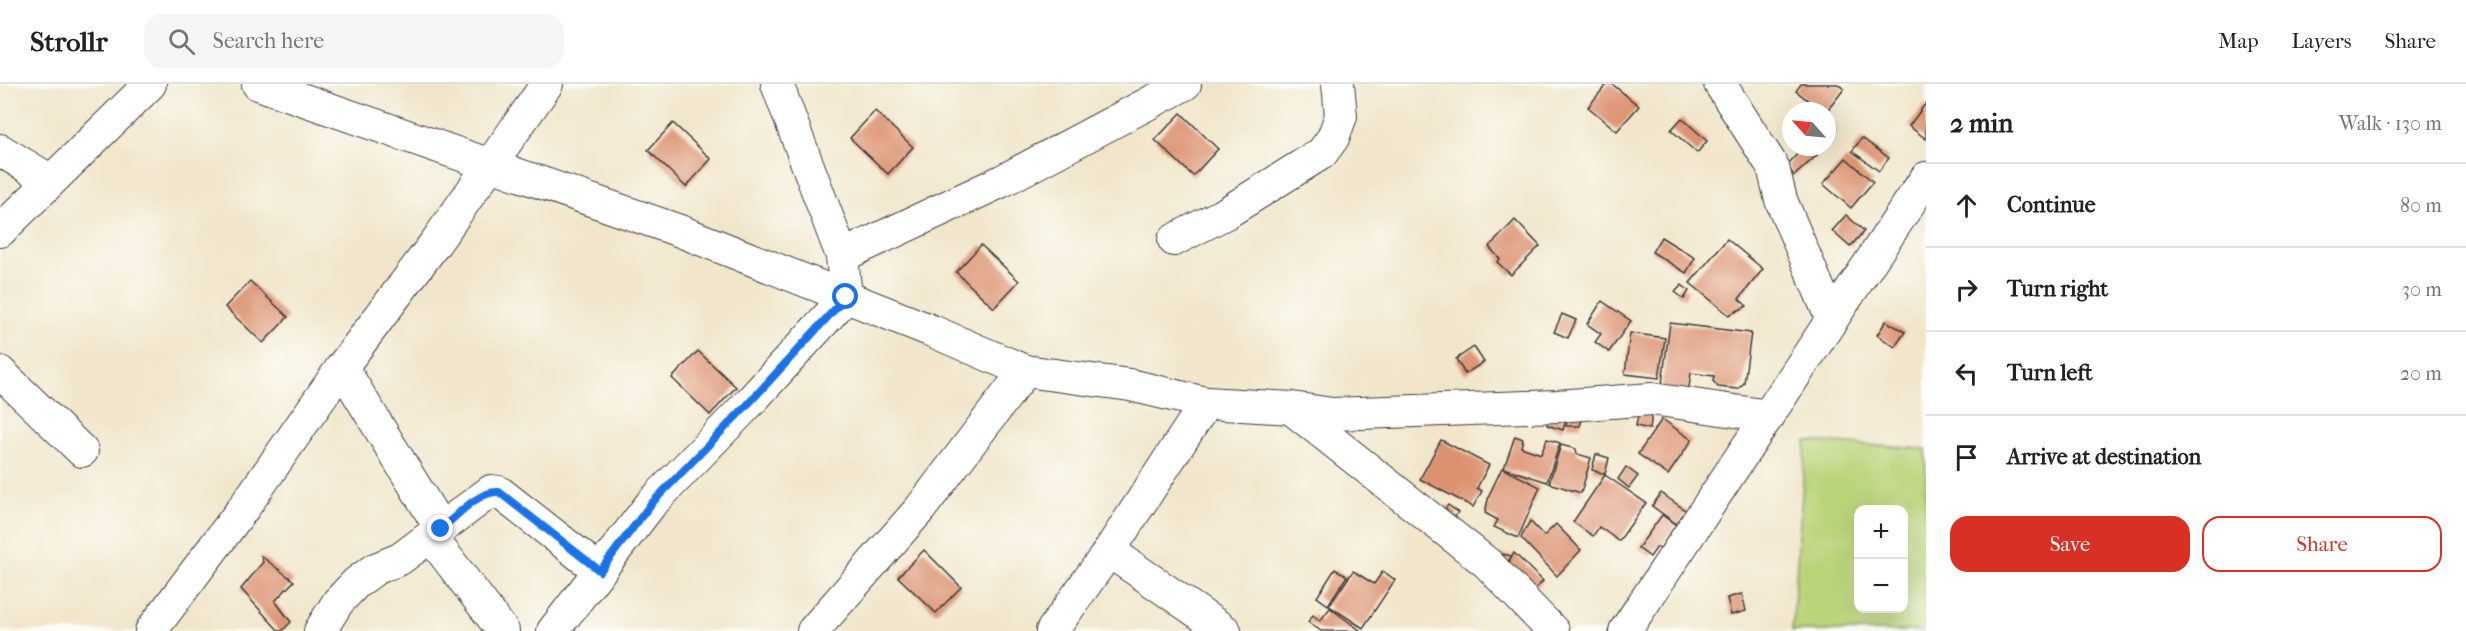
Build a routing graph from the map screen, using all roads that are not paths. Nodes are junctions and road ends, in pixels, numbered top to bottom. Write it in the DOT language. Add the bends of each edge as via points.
graph roads {
  1 [pos="150,84"];
  2 [pos="258,84"];
  3 [pos="547,84"];
  4 [pos="777,84"];
  5 [pos="1185,84"];
  6 [pos="1338,84"];
  7 [pos="1720,84"];
  8 [pos="0,150"];
  9 [pos="489,165"];
  10 [pos="1926,178"];
  11 [pos="51,181"];
  12 [pos="0,231"];
  13 [pos="1173,240"];
  14 [pos="842,256"];
  15 [pos="846,297"];
  16 [pos="1832,320"];
  17 [pos="342,367"];
  18 [pos="1025,371"];
  19 [pos="0,372"];
  20 [pos="1206,403"];
  21 [pos="1292,408"];
  22 [pos="1768,416"];
  23 [pos="82,451"];
  24 [pos="436,533"];
  25 [pos="1109,551"];
  26 [pos="600,571"];
  27 [pos="151,631"];
  28 [pos="320,631"];
  29 [pos="503,631"];
  30 [pos="553,631"];
  31 [pos="813,631"];
  32 [pos="1052,631"];
  33 [pos="1225,631"];
  34 [pos="1552,631"];
  35 [pos="1625,631"];
  1 -- 11 [label="street"];
  2 -- 9 [label="street"];
  3 -- 9 [label="street"];
  4 -- 14 [label="street"];
  5 -- 14 [label="street" via="1002,181"];
  6 -- 13 [label="street" via="1341,116 1322,153 1226,213"];
  7 -- 16 [label="street" via="1773,167 1781,200"];
  8 -- 11 [label="street"];
  9 -- 15 [label="street" via="680,231"];
  9 -- 17 [label="street"];
  10 -- 16 [label="street"];
  11 -- 12 [label="street"];
  14 -- 15 [label="street"];
  15 -- 18 [label="street"];
  15 -- 26 [label="street" via="651,504"];
  16 -- 22 [label="street"];
  17 -- 24 [label="street"];
  17 -- 27 [label="street"];
  18 -- 20 [label="street" via="1130,385"];
  18 -- 31 [label="street" via="920,509"];
  19 -- 23 [label="street"];
  20 -- 21 [label="street"];
  20 -- 25 [label="street"];
  21 -- 22 [label="street" via="1332,414 1546,407 1652,399"];
  21 -- 34 [label="street" via="1487,563"];
  22 -- 35 [label="street"];
  24 -- 26 [label="street" via="482,496 499,492"];
  24 -- 28 [label="street" via="356,583"];
  24 -- 29 [label="street"];
  25 -- 32 [label="street"];
  25 -- 33 [label="street"];
  26 -- 30 [label="street"];
}
